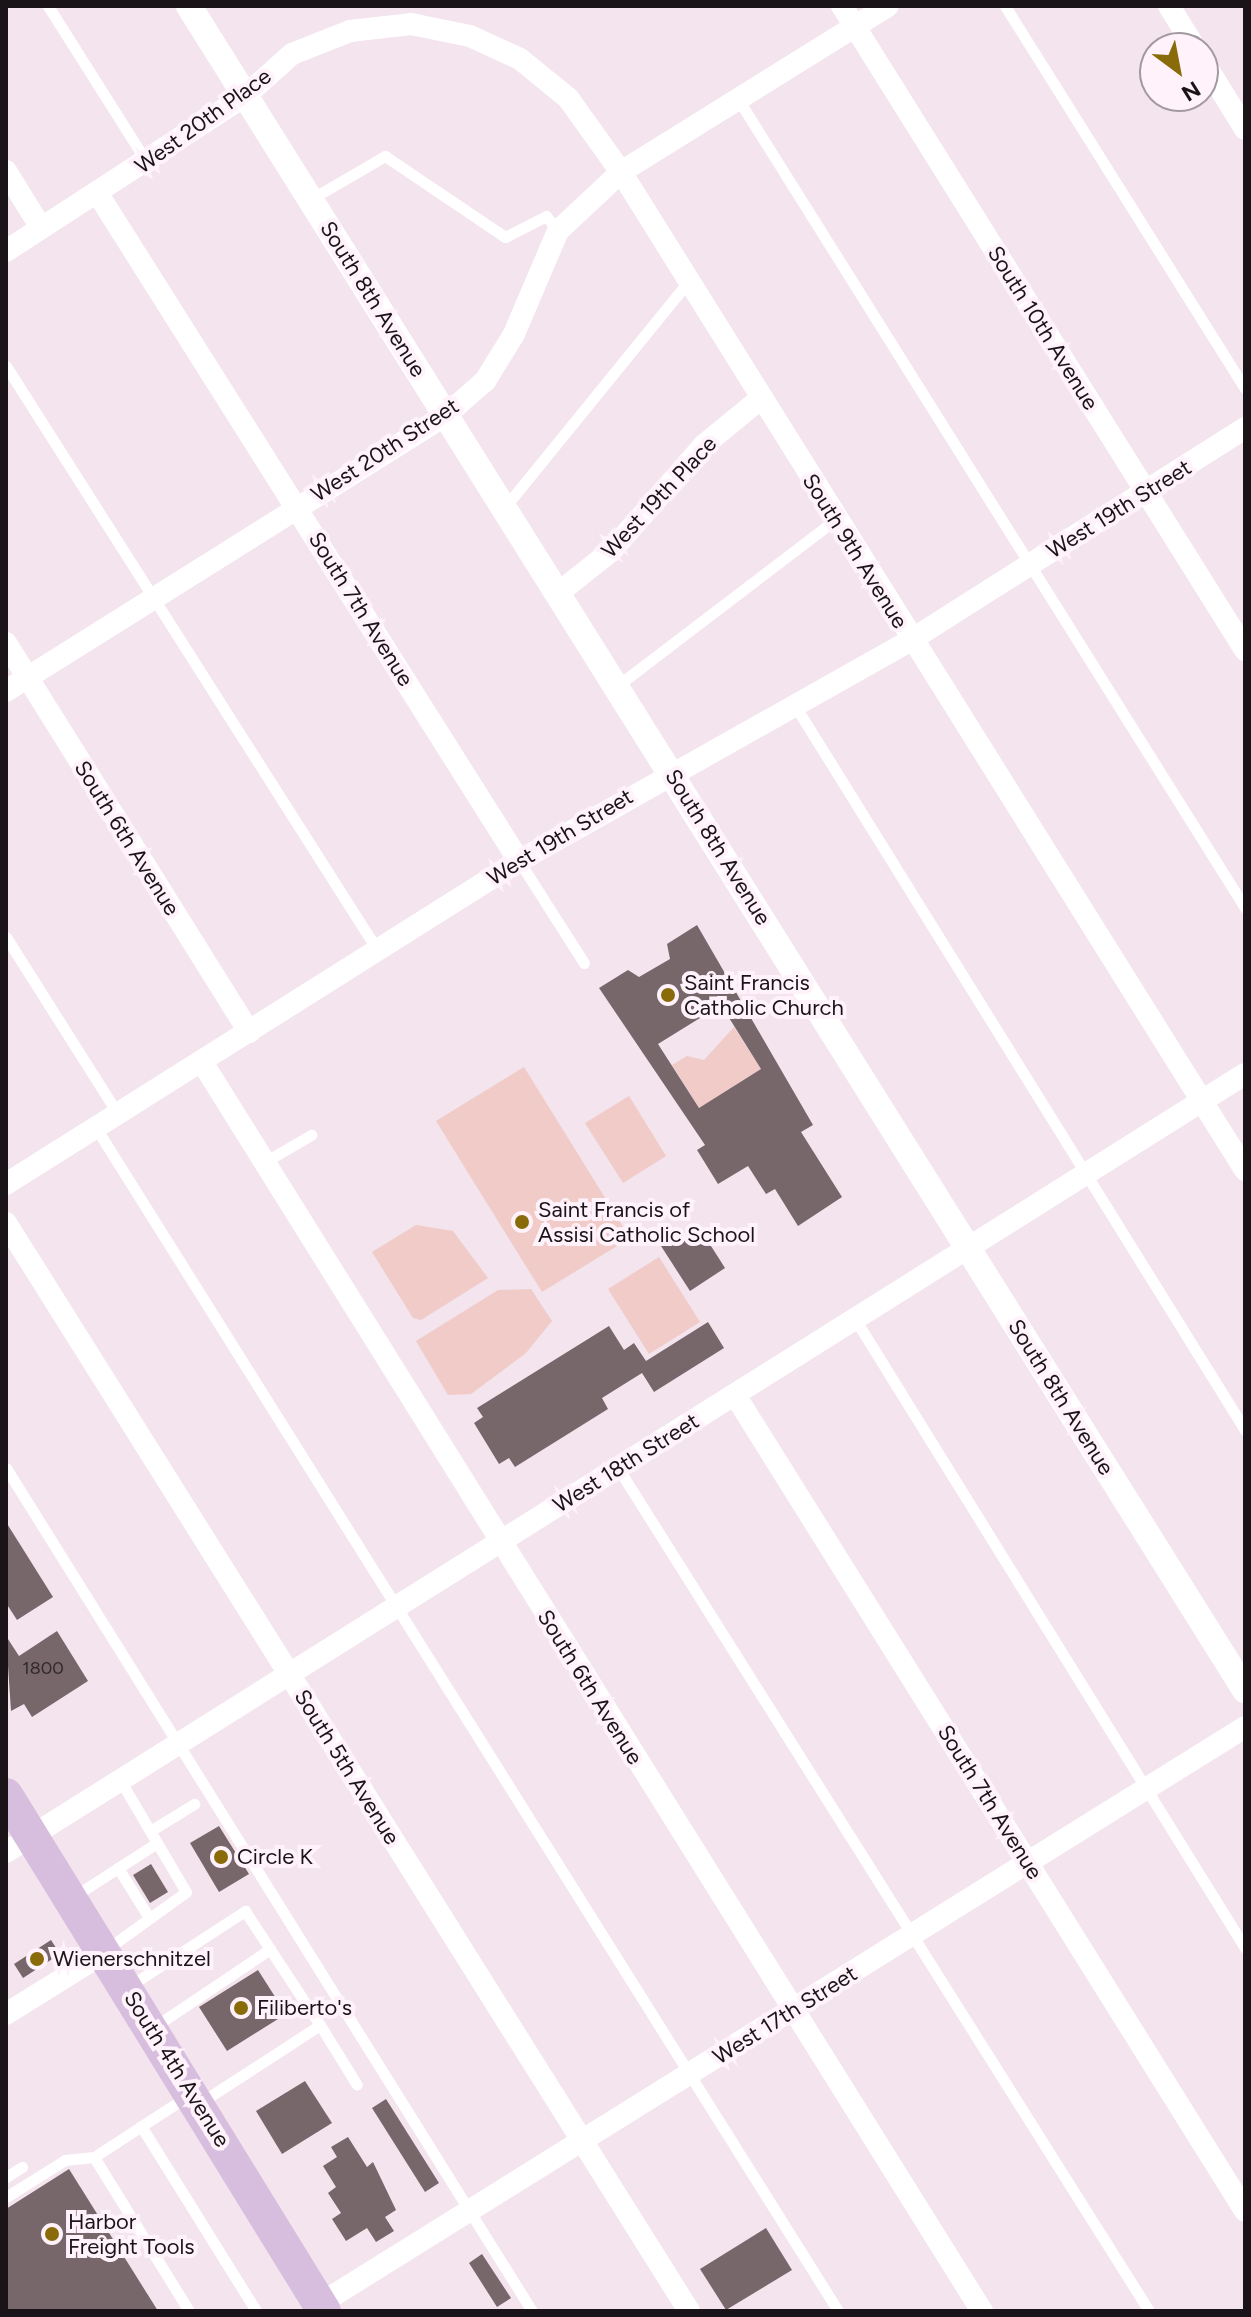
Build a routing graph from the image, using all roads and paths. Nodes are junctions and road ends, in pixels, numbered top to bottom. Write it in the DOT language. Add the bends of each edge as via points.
graph roads {
  1 [pos="48,6"];
  2 [pos="189,6"];
  3 [pos="842,6"];
  4 [pos="888,6"];
  5 [pos="1005,6"];
  6 [pos="1169,6"];
  7 [pos="413,15"];
  8 [pos="855,26"];
  9 [pos="1185,32"];
  10 [pos="1219,87"];
  11 [pos="245,96"];
  12 [pos="738,99"];
  13 [pos="1245,129"];
  14 [pos="146,162"];
  15 [pos="6,171"];
  16 [pos="621,172"];
  17 [pos="98,194"];
  18 [pos="310,199"];
  19 [pos="41,228"];
  20 [pos="558,231"];
  21 [pos="6,251"];
  22 [pos="688,282"];
  23 [pos="6,366"];
  24 [pos="1245,388"];
  25 [pos="759,400"];
  26 [pos="446,415"];
  27 [pos="1245,428"];
  28 [pos="1145,492"];
  29 [pos="297,507"];
  30 [pos="504,508"];
  31 [pos="835,520"];
  32 [pos="1031,565"];
  33 [pos="557,594"];
  34 [pos="155,600"];
  35 [pos="911,640"];
  36 [pos="6,643"];
  37 [pos="1245,650"];
  38 [pos="27,677"];
  39 [pos="616,686"];
  40 [pos="6,691"];
  41 [pos="794,704"];
  42 [pos="670,770"];
  43 [pos="519,861"];
  44 [pos="1245,908"];
  45 [pos="6,937"];
  46 [pos="378,951"];
  47 [pos="584,963"];
  48 [pos="249,1032"];
  49 [pos="202,1062"];
  50 [pos="1245,1074"];
  51 [pos="1201,1101"];
  52 [pos="118,1114"];
  53 [pos="96,1128"];
  54 [pos="311,1135"];
  55 [pos="263,1163"];
  56 [pos="1245,1170"];
  57 [pos="1086,1174"];
  58 [pos="6,1184"];
  59 [pos="6,1223"];
  60 [pos="968,1248"];
  61 [pos="855,1319"];
  62 [pos="735,1395"];
  63 [pos="1245,1430"];
  64 [pos="6,1468"];
  65 [pos="618,1468"];
  66 [pos="499,1543"];
  67 [pos="397,1607"];
  68 [pos="289,1675"];
  69 [pos="1245,1690"];
  70 [pos="1245,1727"];
  71 [pos="180,1743"];
  72 [pos="120,1780"];
  73 [pos="1146,1790"];
  74 [pos="6,1795"];
  75 [pos="194,1804"];
  76 [pos="150,1831"];
  77 [pos="157,1843"];
  78 [pos="19,1844"];
  79 [pos="1029,1864"];
  80 [pos="118,1868"];
  81 [pos="70,1899"];
  82 [pos="148,1916"];
  83 [pos="913,1936"];
  84 [pos="1245,1948"];
  85 [pos="270,1949"];
  86 [pos="104,1953"];
  87 [pos="126,1988"];
  88 [pos="793,2010"];
  89 [pos="6,2014"];
  90 [pos="320,2025"];
  91 [pos="152,2028"];
  92 [pos="690,2073"];
  93 [pos="357,2085"];
  94 [pos="196,2098"];
  95 [pos="141,2126"];
  96 [pos="582,2139"];
  97 [pos="94,2157"];
  98 [pos="22,2167"];
  99 [pos="6,2177"];
  100 [pos="6,2197"];
  101 [pos="470,2210"];
  102 [pos="1245,2211"];
  103 [pos="324,2309"];
  104 [pos="189,2311"];
  105 [pos="256,2311"];
  106 [pos="532,2311"];
  107 [pos="689,2311"];
  108 [pos="838,2311"];
  109 [pos="981,2311"];
  110 [pos="1149,2311"];
  1 -- 14 [label="lane"];
  2 -- 11 [label="street, South 8th Avenue"];
  3 -- 8 [label="street, South 10th Avenue"];
  4 -- 8 [label="street, West 20th Street"];
  5 -- 24 [label="lane"];
  6 -- 9 [label="street"];
  7 -- 11 [label="street, West 20th Place" via="350,31 292,54"];
  7 -- 16 [label="street, South 9th Avenue" via="520,59 568,98"];
  8 -- 12 [label="street, West 20th Street"];
  8 -- 28 [label="street, South 10th Avenue"];
  10 -- 13 [label="street"];
  11 -- 14 [label="street, West 20th Place"];
  11 -- 18 [label="street, South 8th Avenue"];
  12 -- 16 [label="street, West 20th Street"];
  12 -- 32 [label="lane"];
  14 -- 17 [label="street, West 20th Place"];
  15 -- 19 [label="street"];
  16 -- 20 [label="street, West 20th Street"];
  16 -- 22 [label="street, South 9th Avenue"];
  17 -- 19 [label="street, West 20th Place"];
  17 -- 29 [label="street, South 7th Avenue"];
  18 -- 20 [label="lane" via="385,156 505,237 546,216"];
  18 -- 26 [label="street, South 8th Avenue"];
  19 -- 21 [label="street, West 20th Place"];
  20 -- 26 [label="street, West 20th Street" via="507,346 485,381"];
  22 -- 25 [label="street, South 9th Avenue"];
  22 -- 30 [label="lane"];
  23 -- 34 [label="lane"];
  25 -- 31 [label="street, South 9th Avenue"];
  25 -- 33 [label="street, West 19th Place" via="704,445 611,551"];
  26 -- 29 [label="street, West 20th Street"];
  26 -- 30 [label="street, South 8th Avenue"];
  27 -- 28 [label="street, West 19th Street"];
  28 -- 32 [label="street, West 19th Street"];
  28 -- 37 [label="street, South 10th Avenue"];
  29 -- 34 [label="street, West 20th Street"];
  29 -- 43 [label="street, South 7th Avenue"];
  30 -- 33 [label="street, South 8th Avenue"];
  31 -- 35 [label="street, South 9th Avenue"];
  31 -- 39 [label="lane"];
  32 -- 35 [label="street, West 19th Street"];
  32 -- 44 [label="lane"];
  33 -- 39 [label="street, South 8th Avenue"];
  34 -- 38 [label="street, West 20th Street"];
  34 -- 46 [label="lane"];
  35 -- 41 [label="street, West 19th Street"];
  35 -- 51 [label="street, South 9th Avenue"];
  36 -- 38 [label="street, South 6th Avenue"];
  38 -- 40 [label="street, West 20th Street"];
  38 -- 48 [label="street, South 6th Avenue"];
  39 -- 42 [label="street, South 8th Avenue"];
  41 -- 42 [label="street, West 19th Street"];
  41 -- 57 [label="lane"];
  42 -- 43 [label="street, West 19th Street"];
  42 -- 60 [label="street, South 8th Avenue"];
  43 -- 46 [label="street, West 19th Street"];
  43 -- 47 [label="lane"];
  45 -- 52 [label="lane"];
  46 -- 48 [label="street, West 19th Street"];
  48 -- 49 [label="street, West 19th Street"];
  49 -- 52 [label="street, West 19th Street"];
  49 -- 55 [label="street, South 6th Avenue"];
  50 -- 51 [label="street, West 18th Street"];
  51 -- 56 [label="street, South 9th Avenue"];
  51 -- 57 [label="street, West 18th Street"];
  52 -- 53 [label="street, West 19th Street"];
  53 -- 58 [label="street, West 19th Street"];
  53 -- 67 [label="lane"];
  54 -- 55 [label="lane"];
  55 -- 66 [label="street, South 6th Avenue"];
  57 -- 60 [label="street, West 18th Street"];
  57 -- 63 [label="lane"];
  59 -- 68 [label="street, South 5th Avenue"];
  60 -- 61 [label="street, West 18th Street"];
  60 -- 69 [label="street, South 8th Avenue"];
  61 -- 62 [label="street, West 18th Street"];
  61 -- 73 [label="lane"];
  62 -- 65 [label="street, West 18th Street"];
  62 -- 79 [label="street, South 7th Avenue"];
  64 -- 71 [label="lane"];
  65 -- 66 [label="street, West 18th Street"];
  65 -- 83 [label="lane"];
  66 -- 67 [label="street, West 18th Street"];
  66 -- 88 [label="street, South 6th Avenue"];
  67 -- 68 [label="street, West 18th Street"];
  67 -- 92 [label="lane"];
  68 -- 71 [label="street, West 18th Street"];
  68 -- 96 [label="street, South 5th Avenue"];
  70 -- 73 [label="street, West 17th Street"];
  71 -- 72 [label="street, West 18th Street"];
  71 -- 101 [label="lane"];
  72 -- 76 [label="lane"];
  72 -- 78 [label="street, West 18th Street"];
  73 -- 79 [label="street, West 17th Street"];
  73 -- 84 [label="lane"];
  74 -- 78 [label="main road, South 4th Avenue"];
  75 -- 76 [label="lane"];
  76 -- 77 [label="lane"];
  77 -- 80 [label="lane"];
  77 -- 82 [label="lane" via="186,1892"];
  78 -- 81 [label="main road, South 4th Avenue"];
  79 -- 83 [label="street, West 17th Street"];
  79 -- 102 [label="street, South 7th Avenue"];
  80 -- 81 [label="lane"];
  80 -- 82 [label="lane"];
  81 -- 86 [label="main road, South 4th Avenue"];
  82 -- 86 [label="lane"];
  83 -- 88 [label="street, West 17th Street"];
  83 -- 110 [label="lane"];
  85 -- 87 [label="lane" via="245,1911"];
  85 -- 90 [label="lane"];
  85 -- 91 [label="lane"];
  86 -- 87 [label="main road, South 4th Avenue"];
  86 -- 89 [label="street"];
  87 -- 91 [label="main road, South 4th Avenue"];
  88 -- 92 [label="street, West 17th Street"];
  88 -- 109 [label="street, South 6th Avenue"];
  90 -- 93 [label="lane"];
  90 -- 94 [label="lane"];
  91 -- 94 [label="main road, South 4th Avenue"];
  92 -- 96 [label="street, West 17th Street"];
  92 -- 108 [label="lane"];
  94 -- 95 [label="lane"];
  94 -- 103 [label="main road, South 4th Avenue"];
  95 -- 97 [label="lane"];
  95 -- 105 [label="lane"];
  96 -- 101 [label="street, West 17th Street"];
  96 -- 107 [label="street, South 5th Avenue"];
  97 -- 100 [label="lane" via="65,2160"];
  97 -- 104 [label="lane"];
  98 -- 99 [label="lane"];
  101 -- 103 [label="street, West 17th Street"];
  101 -- 106 [label="lane"];
}
